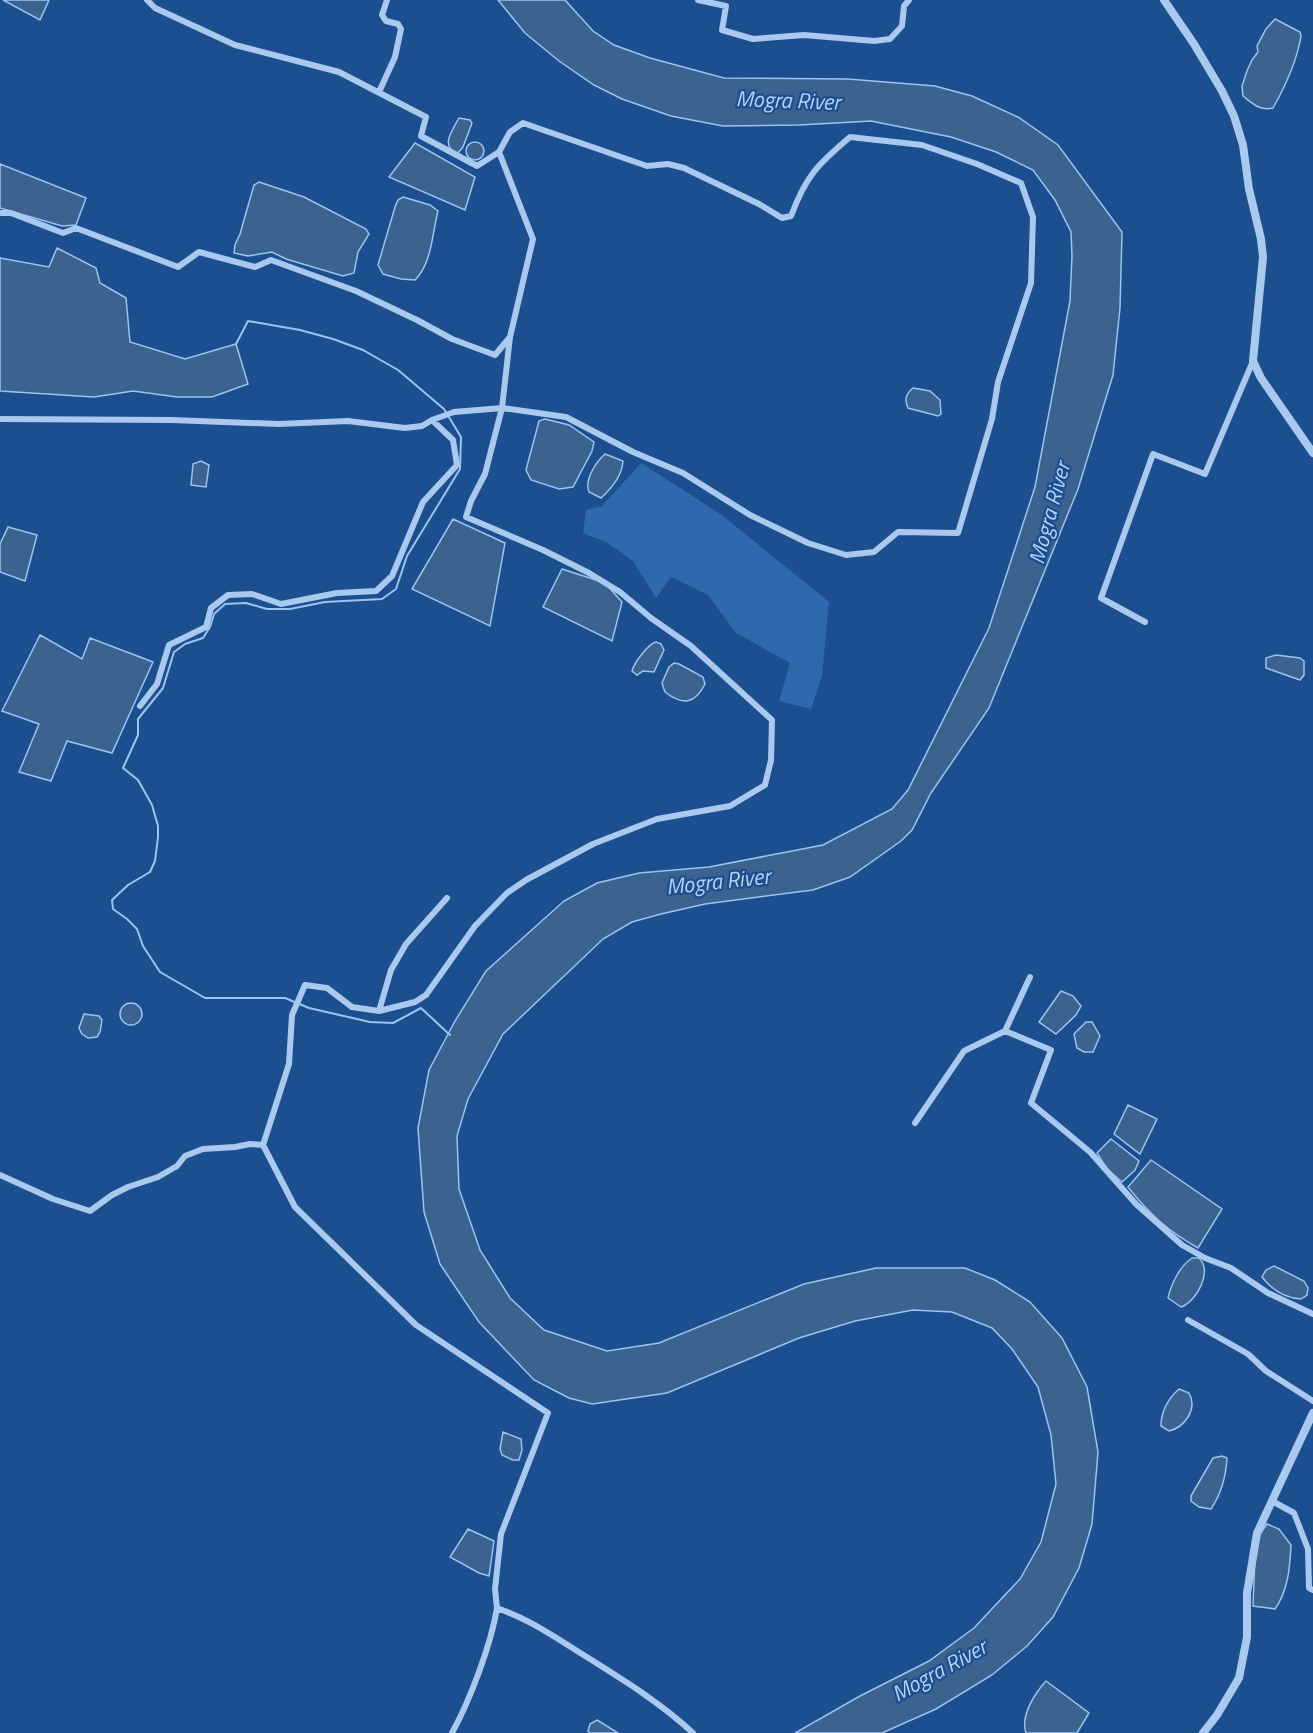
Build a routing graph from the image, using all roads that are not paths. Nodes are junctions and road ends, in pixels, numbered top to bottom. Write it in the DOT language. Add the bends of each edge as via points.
graph roads {
  1 [pos="147,0"];
  2 [pos="387,0"];
  3 [pos="698,0"];
  4 [pos="909,0"];
  5 [pos="1164,0"];
  6 [pos="379,92"];
  7 [pos="499,152"];
  8 [pos="0,213"];
  9 [pos="510,337"];
  10 [pos="1253,362"];
  11 [pos="502,408"];
  12 [pos="0,419"];
  13 [pos="432,420"];
  14 [pos="1313,453"];
  15 [pos="1145,622"];
  16 [pos="140,706"];
  17 [pos="447,898"];
  18 [pos="1030,977"];
  19 [pos="379,1011"];
  20 [pos="1005,1030"];
  21 [pos="915,1123"];
  22 [pos="263,1145"];
  23 [pos="0,1175"];
  24 [pos="1313,1314"];
  25 [pos="1188,1320"];
  26 [pos="1313,1401"];
  27 [pos="1313,1413"];
  28 [pos="1272,1501"];
  29 [pos="1313,1590"];
  30 [pos="497,1608"];
  31 [pos="452,1733"];
  32 [pos="693,1733"];
  33 [pos="1203,1733"];
  1 -- 6 [label="street" via="155,8 235,45 339,72"];
  2 -- 6 [label="street" via="382,15 401,29 395,57"];
  3 -- 4 [label="street" via="726,6 722,30 753,39 804,35 874,41 890,39 902,26 904,6"];
  5 -- 10 [label="street" via="1222,91 1243,145 1263,257"];
  6 -- 7 [label="street" via="426,117 421,136 446,151 477,166"];
  7 -- 9 [label="street" via="533,239"];
  7 -- 11 [label="street" via="510,132 523,123 647,165 684,168 782,218 791,216 801,189 818,164 850,136 922,145 1022,183 1033,217 1031,283 998,382 992,419 958,533 898,532 874,552 846,555 808,543 750,515 683,472 633,452 566,417"];
  8 -- 9 [label="street" via="11,213 63,232 76,228 178,267 199,252 255,267 271,260 356,291 495,356"];
  9 -- 11 [label="street"];
  10 -- 14 [label="street"];
  10 -- 15 [label="street" via="1205,474 1153,454 1101,598"];
  11 -- 13 [label="street" via="454,412"];
  11 -- 19 [label="street" via="485,474 466,517 588,573 620,592 691,646 772,720 771,760 765,784 730,806 657,819 593,844 526,880 507,893 475,926 426,995 415,1002"];
  12 -- 13 [label="street" via="279,424 348,421 405,428"];
  13 -- 16 [label="street" via="453,440 457,465 423,502 392,576 376,591 337,593 281,604 252,594 228,595 211,608 206,627 169,645 157,684"];
  17 -- 19 [label="street" via="406,944 391,970"];
  18 -- 20 [label="street"];
  19 -- 22 [label="street" via="352,1007 327,988 305,985 292,1015 289,1064"];
  20 -- 21 [label="street" via="964,1051"];
  20 -- 24 [label="street" via="1051,1050 1030,1103 1090,1152 1156,1224 1182,1245"];
  22 -- 23 [label="street" via="203,1149 185,1156 158,1177 112,1195 90,1211"];
  22 -- 30 [label="street" via="295,1207 416,1324 548,1413 501,1534 495,1589"];
  25 -- 26 [label="street" via="1248,1354 1266,1371"];
  27 -- 28 [label="street"];
  28 -- 29 [label="street" via="1294,1513 1308,1549 1309,1588"];
  28 -- 33 [label="street" via="1257,1533 1239,1678"];
  30 -- 31 [label="street" via="467,1701"];
  30 -- 32 [label="street" via="525,1618 603,1666"];
}
